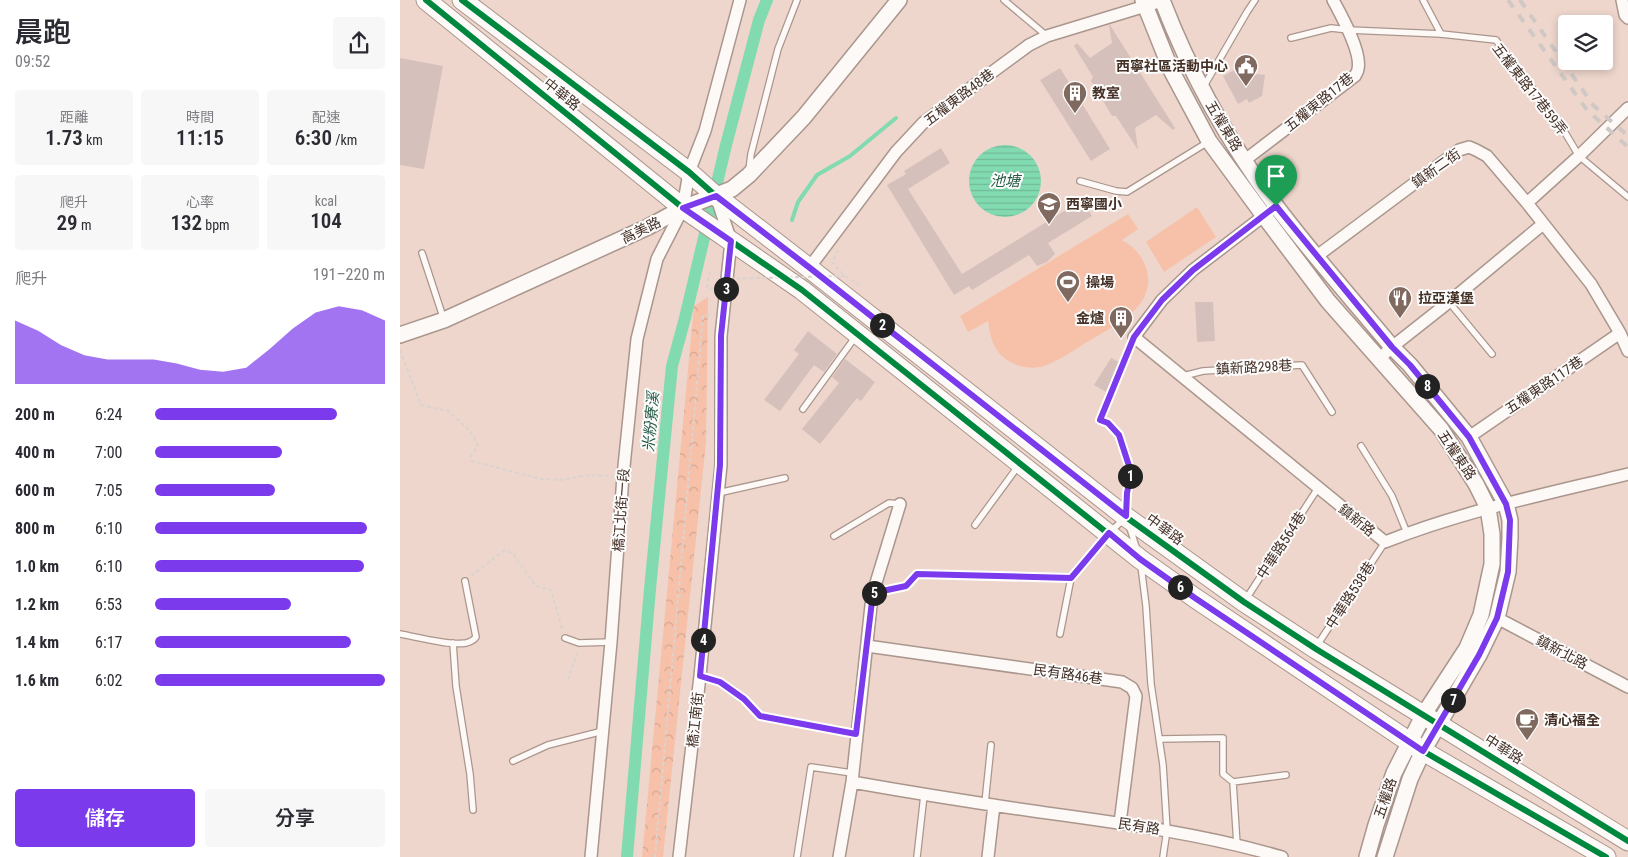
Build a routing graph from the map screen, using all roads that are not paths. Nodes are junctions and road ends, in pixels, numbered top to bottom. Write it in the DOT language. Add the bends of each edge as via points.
graph roads {
  1 [pos="426,0"];
  2 [pos="462,0"];
  3 [pos="740,0"];
  4 [pos="797,0"];
  5 [pos="899,0"];
  6 [pos="1004,0"];
  7 [pos="1162,0"];
  8 [pos="1255,0"];
  9 [pos="1333,0"];
  10 [pos="1423,0"];
  11 [pos="1622,0"];
  12 [pos="1144,3"];
  13 [pos="1628,18"];
  14 [pos="1349,30"];
  15 [pos="1441,34"];
  16 [pos="1047,36"];
  17 [pos="1291,38"];
  18 [pos="1202,90"];
  19 [pos="1628,108"];
  20 [pos="1209,140"];
  21 [pos="1579,156"];
  22 [pos="1245,160"];
  23 [pos="690,172"];
  24 [pos="749,175"];
  25 [pos="1080,181"];
  26 [pos="724,193"];
  27 [pos="1628,197"];
  28 [pos="1527,203"];
  29 [pos="1276,206"];
  30 [pos="684,208"];
  31 [pos="1264,216"];
  32 [pos="1544,224"];
  33 [pos="731,241"];
  34 [pos="422,253"];
  35 [pos="1317,256"];
  36 [pos="810,268"];
  37 [pos="1449,302"];
  38 [pos="444,320"];
  39 [pos="1620,333"];
  40 [pos="857,334"];
  41 [pos="400,335"];
  42 [pos="1134,337"];
  43 [pos="1392,347"];
  44 [pos="1628,351"];
  45 [pos="1492,354"];
  46 [pos="1379,359"];
  47 [pos="1181,376"];
  48 [pos="803,409"];
  49 [pos="1332,412"];
  50 [pos="1469,437"];
  51 [pos="1361,446"];
  52 [pos="1020,464"];
  53 [pos="1628,474"];
  54 [pos="784,478"];
  55 [pos="1318,488"];
  56 [pos="718,493"];
  57 [pos="900,504"];
  58 [pos="1506,504"];
  59 [pos="1488,508"];
  60 [pos="1126,516"];
  61 [pos="975,525"];
  62 [pos="1109,533"];
  63 [pos="1406,533"];
  64 [pos="834,536"];
  65 [pos="1385,542"];
  66 [pos="1140,559"];
  67 [pos="1071,578"];
  68 [pos="465,581"];
  69 [pos="873,593"];
  70 [pos="1244,602"];
  71 [pos="1497,618"];
  72 [pos="400,634"];
  73 [pos="1060,634"];
  74 [pos="565,638"];
  75 [pos="611,642"];
  76 [pos="453,643"];
  77 [pos="867,646"];
  78 [pos="1316,648"];
  79 [pos="700,676"];
  80 [pos="1628,687"];
  81 [pos="1432,719"];
  82 [pos="603,730"];
  83 [pos="856,734"];
  84 [pos="1160,738"];
  85 [pos="991,745"];
  86 [pos="1416,746"];
  87 [pos="513,762"];
  88 [pos="1286,775"];
  89 [pos="852,777"];
  90 [pos="1233,782"];
  91 [pos="924,795"];
  92 [pos="989,804"];
  93 [pos="473,810"];
  94 [pos="1120,823"];
  95 [pos="1166,830"];
  96 [pos="1628,841"];
  97 [pos="1237,844"];
  98 [pos="591,857"];
  99 [pos="679,857"];
  100 [pos="797,857"];
  101 [pos="839,857"];
  102 [pos="917,857"];
  103 [pos="988,857"];
  104 [pos="1162,857"];
  105 [pos="1282,857"];
  106 [pos="1367,857"];
  107 [pos="1385,857"];
  108 [pos="1606,857"];
  1 -- 30 [label="main road, 中華路"];
  2 -- 23 [label="main road, 中華路"];
  3 -- 23 [label="street, 橋江北街一段"];
  4 -- 24 [label="lane" via="778,49 751,154"];
  5 -- 24 [label="street, 高美路" via="804,117"];
  6 -- 16 [label="lane"];
  7 -- 12 [label="street, 五權東路48巷"];
  7 -- 18 [label="street, 五權東路"];
  8 -- 18 [label="lane"];
  9 -- 14 [label="street, 五權東路17巷"];
  10 -- 15 [label="lane"];
  11 -- 13 [label="street"];
  12 -- 16 [label="street, 五權東路48巷"];
  12 -- 20 [label="street, 五權東路" via="1171,70"];
  14 -- 15 [label="lane, 五權東路17巷59弄"];
  14 -- 17 [label="lane, 五權東路17巷59弄" via="1331,28"];
  14 -- 22 [label="street, 五權東路17巷" via="1358,59 1355,76"];
  15 -- 21 [label="lane, 五權東路17巷59弄" via="1496,40 1561,126"];
  16 -- 36 [label="street, 五權東路48巷" via="1029,45 923,123 896,152"];
  18 -- 22 [label="street, 五權東路"];
  19 -- 21 [label="street"];
  20 -- 25 [label="lane" via="1128,192"];
  20 -- 31 [label="street, 五權東路"];
  21 -- 27 [label="lane, 五權東路17巷59弄"];
  21 -- 28 [label="street"];
  22 -- 29 [label="street, 五權東路"];
  23 -- 26 [label="main road, 中華路"];
  23 -- 30 [label="street, 橋江北街一段"];
  24 -- 26 [label="street, 高美路"];
  26 -- 30 [label="street, 高美路"];
  26 -- 33 [label="street, 橋江南街"];
  26 -- 36 [label="main road, 中華路"];
  28 -- 32 [label="street, 鎮新二街"];
  28 -- 35 [label="street, 鎮新二街" via="1487,156 1469,147 1459,150"];
  29 -- 31 [label="street"];
  29 -- 35 [label="street, 五權東路"];
  30 -- 33 [label="main road, 中華路"];
  30 -- 38 [label="street, 高美路"];
  30 -- 75 [label="street, 橋江北街一段" via="657,260 637,339"];
  31 -- 42 [label="street" via="1193,270 1162,300"];
  31 -- 46 [label="street, 五權東路" via="1328,301"];
  32 -- 37 [label="street"];
  32 -- 39 [label="street, 鎮新二街" via="1591,284"];
  33 -- 40 [label="main road" via="802,290"];
  33 -- 56 [label="street, 橋江南街" via="721,336"];
  34 -- 38 [label="lane"];
  35 -- 43 [label="street, 五權東路"];
  36 -- 60 [label="main road, 中華路"];
  37 -- 43 [label="street"];
  37 -- 45 [label="lane"];
  38 -- 41 [label="street, 高美路"];
  39 -- 44 [label="street, 鎮新二街"];
  39 -- 50 [label="street, 五權東路117巷"];
  40 -- 48 [label="lane"];
  40 -- 52 [label="main road"];
  42 -- 47 [label="street, 鎮新路"];
  42 -- 60 [label="lane" via="1100,420 1108,423 1119,435 1131,472"];
  43 -- 46 [label="street"];
  43 -- 50 [label="street, 五權東路"];
  46 -- 59 [label="street, 五權東路" via="1440,430"];
  47 -- 49 [label="lane, 鎮新路298巷" via="1203,370 1302,365"];
  47 -- 55 [label="street, 鎮新路"];
  50 -- 58 [label="street, 五權東路"];
  51 -- 63 [label="lane" via="1392,496"];
  52 -- 61 [label="lane"];
  52 -- 62 [label="main road"];
  53 -- 58 [label="street, 鎮新路"];
  54 -- 56 [label="lane"];
  55 -- 65 [label="street, 鎮新路"];
  55 -- 70 [label="lane, 中華路564巷"];
  56 -- 79 [label="street, 橋江南街"];
  57 -- 64 [label="lane" via="889,503"];
  57 -- 69 [label="street"];
  58 -- 59 [label="street, 鎮新路"];
  58 -- 71 [label="street, 五權東路" via="1510,520 1508,572"];
  59 -- 63 [label="street, 鎮新路"];
  59 -- 81 [label="street, 五權東路" via="1492,564 1481,615"];
  60 -- 62 [label="lane"];
  60 -- 66 [label="lane"];
  60 -- 70 [label="main road, 中華路"];
  62 -- 66 [label="main road"];
  62 -- 67 [label="lane"];
  63 -- 65 [label="street, 鎮新路"];
  65 -- 78 [label="lane, 中華路538巷"];
  66 -- 84 [label="lane" via="1151,684"];
  66 -- 86 [label="main road"];
  67 -- 69 [label="lane" via="917,574 906,586"];
  67 -- 73 [label="lane"];
  68 -- 76 [label="lane" via="476,637 467,643"];
  69 -- 77 [label="street"];
  70 -- 78 [label="main road, 中華路"];
  71 -- 80 [label="street, 鎮新北路"];
  71 -- 81 [label="street, 五權東路" via="1479,655"];
  72 -- 76 [label="lane"];
  74 -- 75 [label="lane" via="579,643"];
  75 -- 82 [label="street, 橋江北街一段"];
  76 -- 93 [label="lane"];
  77 -- 83 [label="street"];
  77 -- 94 [label="street, 民有路46巷" via="1122,682 1132,688 1136,696"];
  78 -- 81 [label="main road, 中華路"];
  79 -- 83 [label="lane" via="720,682 744,699 760,716"];
  79 -- 99 [label="street, 橋江南街"];
  81 -- 86 [label="street, 五權東路"];
  81 -- 96 [label="main road, 中華路"];
  82 -- 87 [label="lane" via="548,745"];
  82 -- 98 [label="street, 橋江北街一段"];
  83 -- 89 [label="street"];
  84 -- 90 [label="lane" via="1223,738 1223,774"];
  84 -- 95 [label="lane"];
  85 -- 92 [label="lane"];
  86 -- 106 [label="street, 五權路" via="1394,773"];
  86 -- 107 [label="street, 五權路" via="1410,778"];
  86 -- 108 [label="main road"];
  88 -- 90 [label="lane"];
  89 -- 91 [label="street, 民有路"];
  89 -- 100 [label="lane" via="811,767"];
  89 -- 101 [label="street"];
  90 -- 97 [label="lane"];
  91 -- 92 [label="street, 民有路"];
  91 -- 102 [label="lane"];
  92 -- 94 [label="street, 民有路"];
  92 -- 103 [label="street"];
  94 -- 95 [label="street, 民有路"];
  95 -- 97 [label="street, 民有路"];
  95 -- 104 [label="lane"];
  97 -- 105 [label="street, 民有路"];
}
